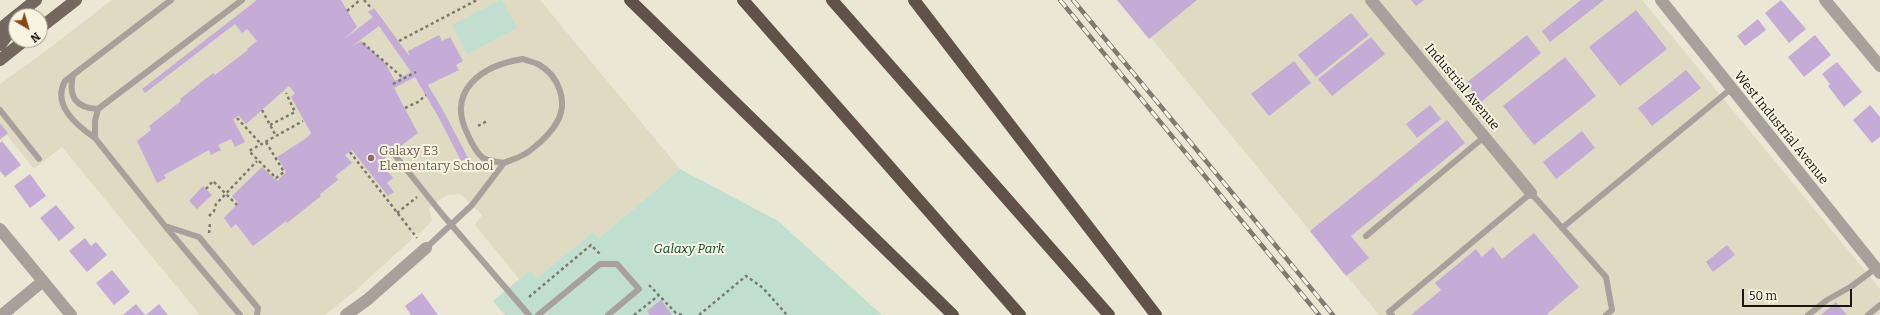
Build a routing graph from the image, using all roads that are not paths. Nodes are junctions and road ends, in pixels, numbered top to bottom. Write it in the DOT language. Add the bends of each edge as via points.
graph roads {
  1 [pos="76,0"];
  2 [pos="171,0"];
  3 [pos="242,0"];
  4 [pos="630,0"];
  5 [pos="743,0"];
  6 [pos="832,0"];
  7 [pos="914,0"];
  8 [pos="1371,0"];
  9 [pos="1661,0"];
  10 [pos="1825,0"];
  11 [pos="8,22"];
  12 [pos="48,22"];
  13 [pos="0,29"];
  14 [pos="8,34"];
  15 [pos="0,45"];
  16 [pos="15,48"];
  17 [pos="0,60"];
  18 [pos="1880,66"];
  19 [pos="73,75"];
  20 [pos="1732,88"];
  21 [pos="0,110"];
  22 [pos="98,110"];
  23 [pos="1484,137"];
  24 [pos="94,138"];
  25 [pos="394,154"];
  26 [pos="38,159"];
  27 [pos="504,163"];
  28 [pos="1531,193"];
  29 [pos="452,224"];
  30 [pos="165,226"];
  31 [pos="1562,228"];
  32 [pos="0,229"];
  33 [pos="1366,236"];
  34 [pos="426,248"];
  35 [pos="1878,270"];
  36 [pos="43,281"];
  37 [pos="1880,305"];
  38 [pos="353,313"];
  39 [pos="1614,313"];
  40 [pos="2,315"];
  41 [pos="71,315"];
  42 [pos="240,315"];
  43 [pos="257,315"];
  44 [pos="529,315"];
  45 [pos="538,315"];
  46 [pos="608,315"];
  47 [pos="953,315"];
  48 [pos="1020,315"];
  49 [pos="1109,315"];
  50 [pos="1156,315"];
  51 [pos="1392,315"];
  52 [pos="1606,315"];
  53 [pos="1808,315"];
  54 [pos="1868,315"];
  1 -- 12 [label="main road"];
  2 -- 19 [label="lane"];
  3 -- 22 [label="lane"];
  4 -- 47 [label="highway"];
  5 -- 48 [label="highway"];
  6 -- 49 [label="highway"];
  7 -- 50 [label="highway"];
  8 -- 23 [label="street, Industrial Avenue"];
  9 -- 20 [label="street, West Industrial Avenue"];
  10 -- 18 [label="street"];
  11 -- 13 [label="main road"];
  14 -- 15 [label="main road"];
  16 -- 17 [label="main road"];
  19 -- 22 [label="lane" via="71,86 78,104"];
  19 -- 24 [label="lane" via="62,87 61,102 80,128"];
  20 -- 31 [label="lane"];
  20 -- 35 [label="street, West Industrial Avenue"];
  21 -- 26 [label="lane"];
  22 -- 24 [label="lane"];
  23 -- 28 [label="street, Industrial Avenue"];
  23 -- 33 [label="lane"];
  24 -- 30 [label="lane"];
  25 -- 29 [label="lane"];
  27 -- 27 [label="lane" via="531,151 548,136 561,114 562,92 556,82 537,64 523,59 506,62 482,73 467,86 461,100 460,112 473,144 483,158"];
  27 -- 29 [label="lane" via="472,205"];
  28 -- 31 [label="lane"];
  28 -- 51 [label="lane" via="1389,312"];
  29 -- 34 [label="lane"];
  29 -- 44 [label="lane"];
  30 -- 42 [label="lane"];
  30 -- 43 [label="lane" via="199,237 258,308"];
  31 -- 39 [label="lane" via="1606,277"];
  32 -- 36 [label="street"];
  34 -- 38 [label="street"];
  35 -- 53 [label="lane" via="1827,300"];
  36 -- 40 [label="street"];
  36 -- 41 [label="street"];
  37 -- 54 [label="lane"];
  39 -- 52 [label="lane"];
  45 -- 46 [label="lane" via="600,264 617,264 639,289"];
}
